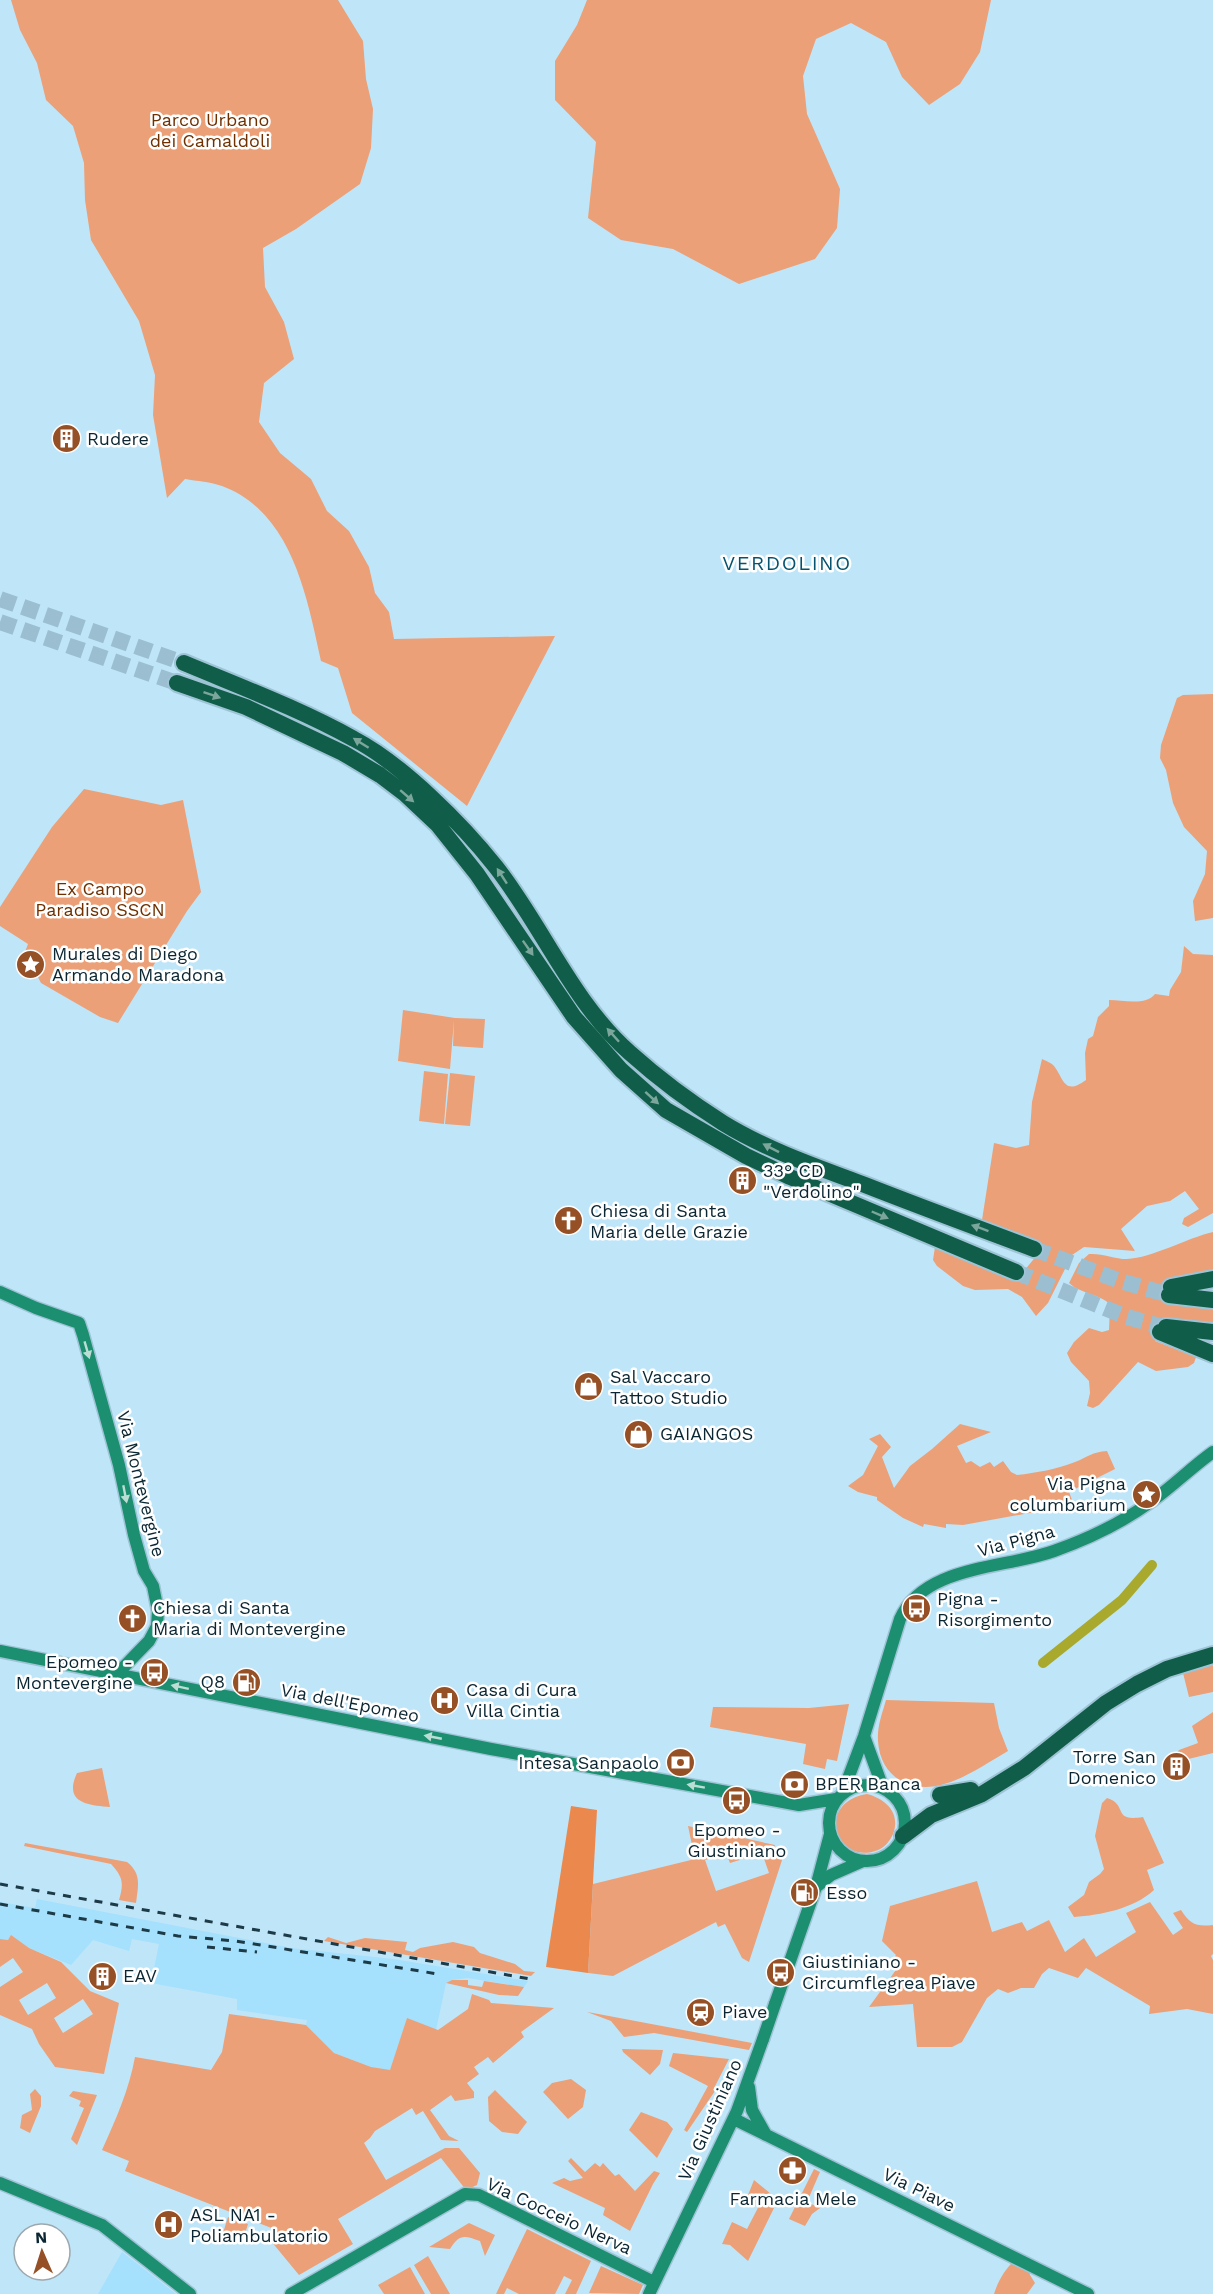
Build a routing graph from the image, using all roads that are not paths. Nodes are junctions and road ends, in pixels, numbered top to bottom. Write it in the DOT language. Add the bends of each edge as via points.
graph roads {
  1 [pos="184,663"];
  2 [pos="177,683"];
  3 [pos="1034,1249"];
  4 [pos="1016,1272"];
  5 [pos="1213,1279"];
  6 [pos="0,1292"];
  7 [pos="1213,1300"];
  8 [pos="1213,1332"];
  9 [pos="1210,1353"];
  10 [pos="1213,1452"];
  11 [pos="0,1651"];
  12 [pos="1213,1655"];
  13 [pos="116,1675"];
  14 [pos="864,1736"];
  15 [pos="1001,1782"];
  16 [pos="884,1788"];
  17 [pos="840,1796"];
  18 [pos="940,1796"];
  19 [pos="830,1834"];
  20 [pos="903,1836"];
  21 [pos="863,1861"];
  22 [pos="816,1887"];
  23 [pos="749,2083"];
  24 [pos="734,2119"];
  25 [pos="766,2135"];
  26 [pos="0,2183"];
  27 [pos="652,2288"];
  28 [pos="190,2294"];
  29 [pos="291,2294"];
  30 [pos="1088,2294"];
  3 -- 1 [label="highway, one-way" via="795,1159 725,1124 671,1088 627,1050 590,1010 496,867 444,810 388,760 356,739"];
  2 -- 4 [label="highway, one-way" via="246,707 344,753 405,794 438,825 477,874 574,1017 621,1070 666,1110 768,1166"];
  5 -- 7 [label="highway" via="1170,1291"];
  6 -- 13 [label="street, Via Montevergine, one-way" via="80,1323 134,1535 158,1611 157,1626 149,1641"];
  8 -- 9 [label="highway" via="1161,1329"];
  10 -- 14 [label="street, Via Pigna" via="1152,1501 1081,1540 1053,1552 947,1578 925,1588 906,1607"];
  11 -- 13 [label="street, Via dell'Epomeo"];
  12 -- 15 [label="highway" via="1167,1669 1106,1703"];
  17 -- 13 [label="street, Via dell'Epomeo, one-way" via="799,1805"];
  14 -- 16 [label="street"];
  14 -- 17 [label="street"];
  15 -- 18 [label="highway"];
  15 -- 20 [label="highway" via="931,1815"];
  16 -- 17 [label="street" via="862,1784"];
  16 -- 20 [label="street" via="903,1809"];
  17 -- 19 [label="street" via="829,1815"];
  19 -- 21 [label="street" via="843,1852"];
  19 -- 22 [label="street, Via Giustiniano"];
  20 -- 21 [label="street" via="888,1855"];
  21 -- 22 [label="street" via="831,1875"];
  22 -- 23 [label="street, Via Giustiniano, bridge"];
  23 -- 24 [label="street, Via Giustiniano"];
  23 -- 25 [label="street" via="752,2110"];
  24 -- 25 [label="street, Via Piave"];
  24 -- 27 [label="street, Via Giustiniano"];
  25 -- 30 [label="street, Via Piave"];
  26 -- 28 [label="street" via="102,2225"];
  27 -- 29 [label="street, Via Cocceio Nerva" via="479,2195 465,2194"];
}
